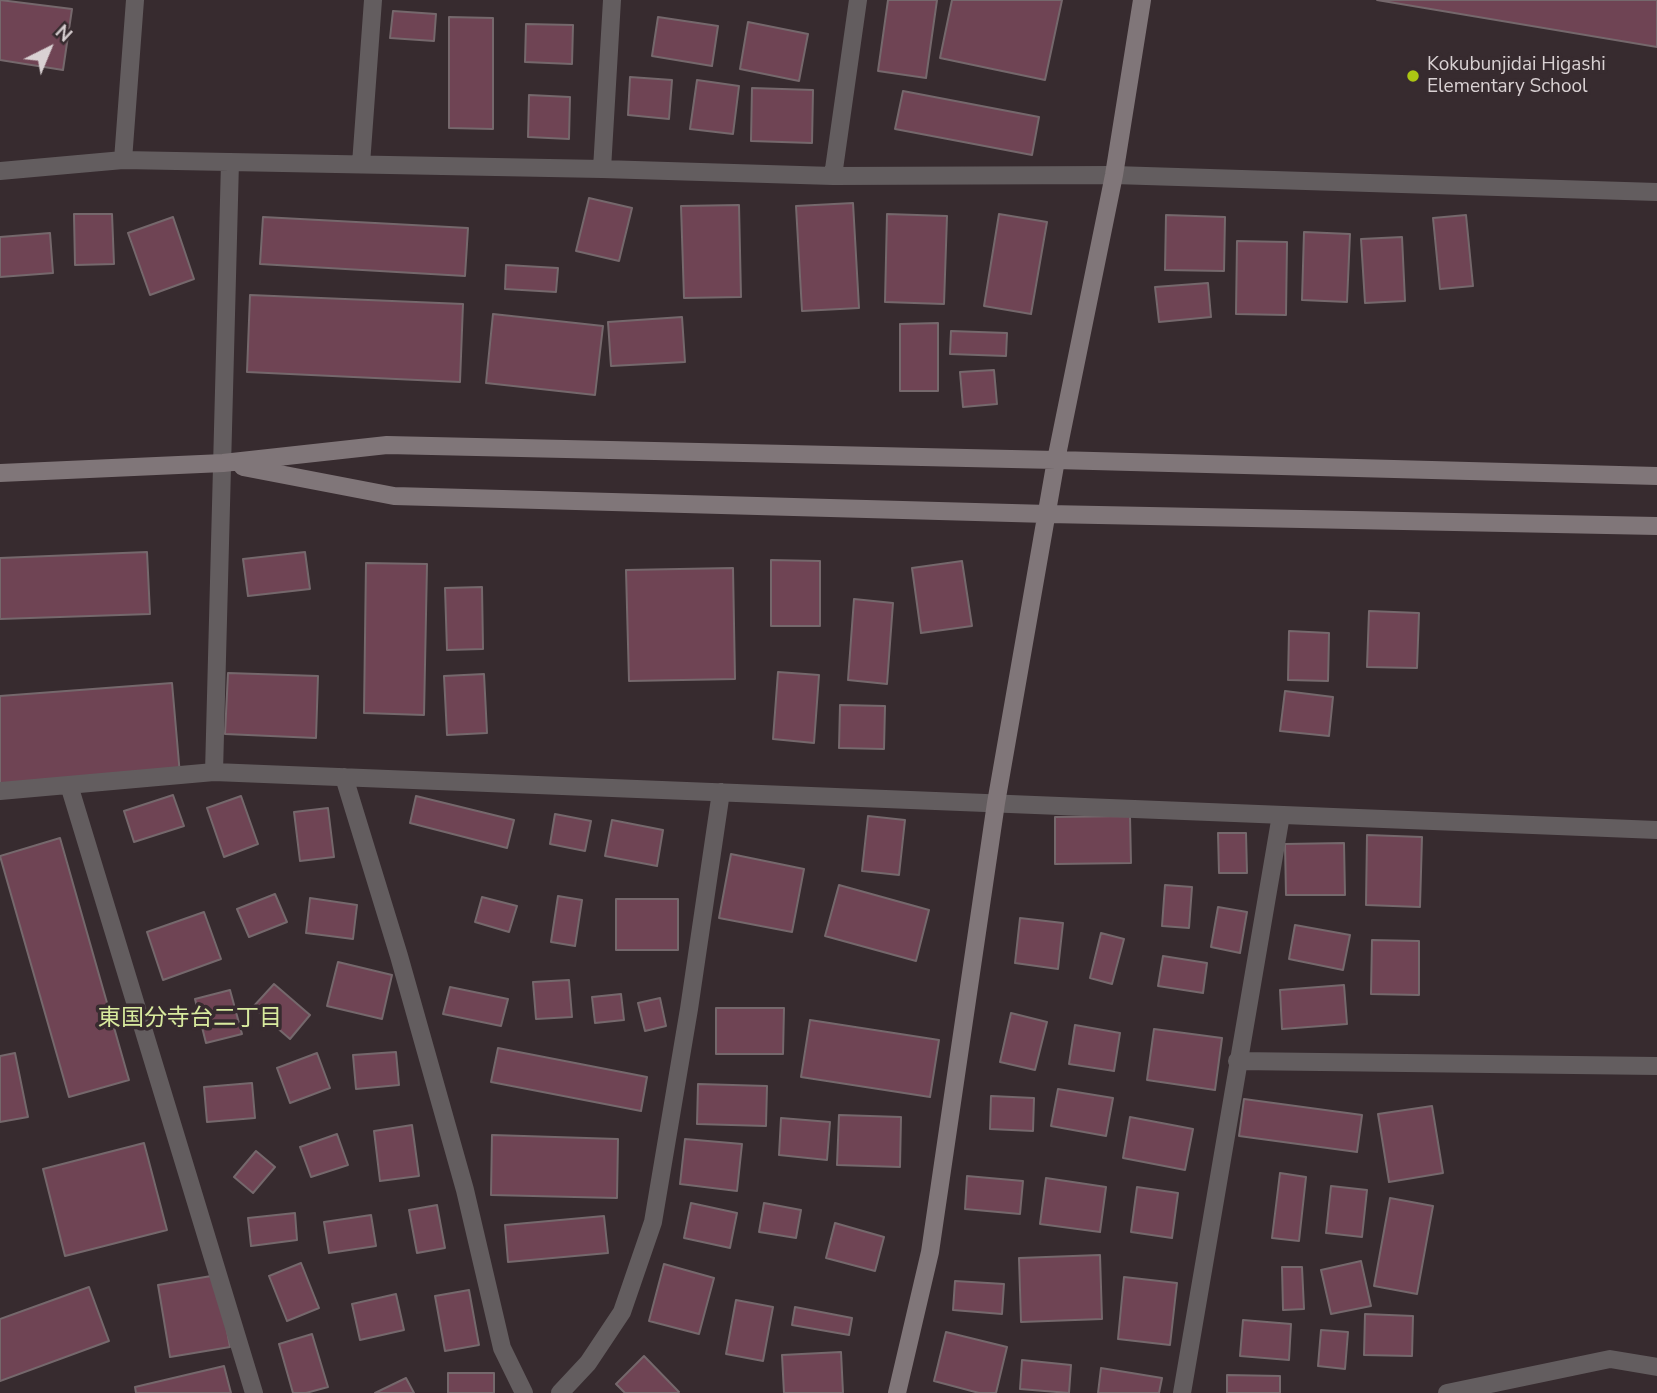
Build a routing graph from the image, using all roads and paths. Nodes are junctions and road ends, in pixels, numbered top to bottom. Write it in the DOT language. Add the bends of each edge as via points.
graph roads {
  1 [pos="135,0"];
  2 [pos="373,0"];
  3 [pos="612,0"];
  4 [pos="858,0"];
  5 [pos="1142,0"];
  6 [pos="123,160"];
  7 [pos="230,162"];
  8 [pos="361,164"];
  9 [pos="602,169"];
  10 [pos="0,171"];
  11 [pos="1114,175"];
  12 [pos="833,176"];
  13 [pos="1657,192"];
  14 [pos="1056,460"];
  15 [pos="223,463"];
  16 [pos="0,472"];
  17 [pos="1657,476"];
  18 [pos="1048,514"];
  19 [pos="1657,526"];
  20 [pos="214,772"];
  21 [pos="344,777"];
  22 [pos="69,785"];
  23 [pos="0,791"];
  24 [pos="721,792"];
  25 [pos="996,803"];
  26 [pos="1281,815"];
  27 [pos="1657,830"];
  28 [pos="1237,1060"];
  29 [pos="1657,1066"];
  30 [pos="1657,1367"];
  31 [pos="254,1393"];
  32 [pos="524,1393"];
  33 [pos="560,1393"];
  34 [pos="897,1393"];
  35 [pos="1182,1393"];
  36 [pos="1447,1393"];
  1 -- 6 [label="street"];
  2 -- 8 [label="street"];
  3 -- 9 [label="street"];
  4 -- 12 [label="street"];
  5 -- 11 [label="street"];
  6 -- 7 [label="street"];
  6 -- 10 [label="street"];
  7 -- 8 [label="street"];
  7 -- 15 [label="street"];
  8 -- 9 [label="street"];
  9 -- 12 [label="street"];
  11 -- 12 [label="street"];
  11 -- 13 [label="street"];
  11 -- 14 [label="street"];
  14 -- 15 [label="street" via="387,445"];
  14 -- 17 [label="street"];
  14 -- 18 [label="street"];
  15 -- 16 [label="street"];
  15 -- 18 [label="street" via="394,496"];
  15 -- 20 [label="street"];
  18 -- 19 [label="street"];
  18 -- 25 [label="street"];
  20 -- 21 [label="street"];
  20 -- 22 [label="street"];
  21 -- 24 [label="street"];
  21 -- 32 [label="street" via="457,1164 502,1348"];
  22 -- 23 [label="street"];
  22 -- 31 [label="street"];
  24 -- 25 [label="street"];
  24 -- 33 [label="street" via="653,1222 622,1312 588,1363"];
  25 -- 26 [label="street"];
  25 -- 34 [label="street" via="930,1252"];
  26 -- 27 [label="street"];
  26 -- 28 [label="street"];
  28 -- 29 [label="street"];
  28 -- 35 [label="street"];
  30 -- 36 [label="street" via="1610,1359"];
}
